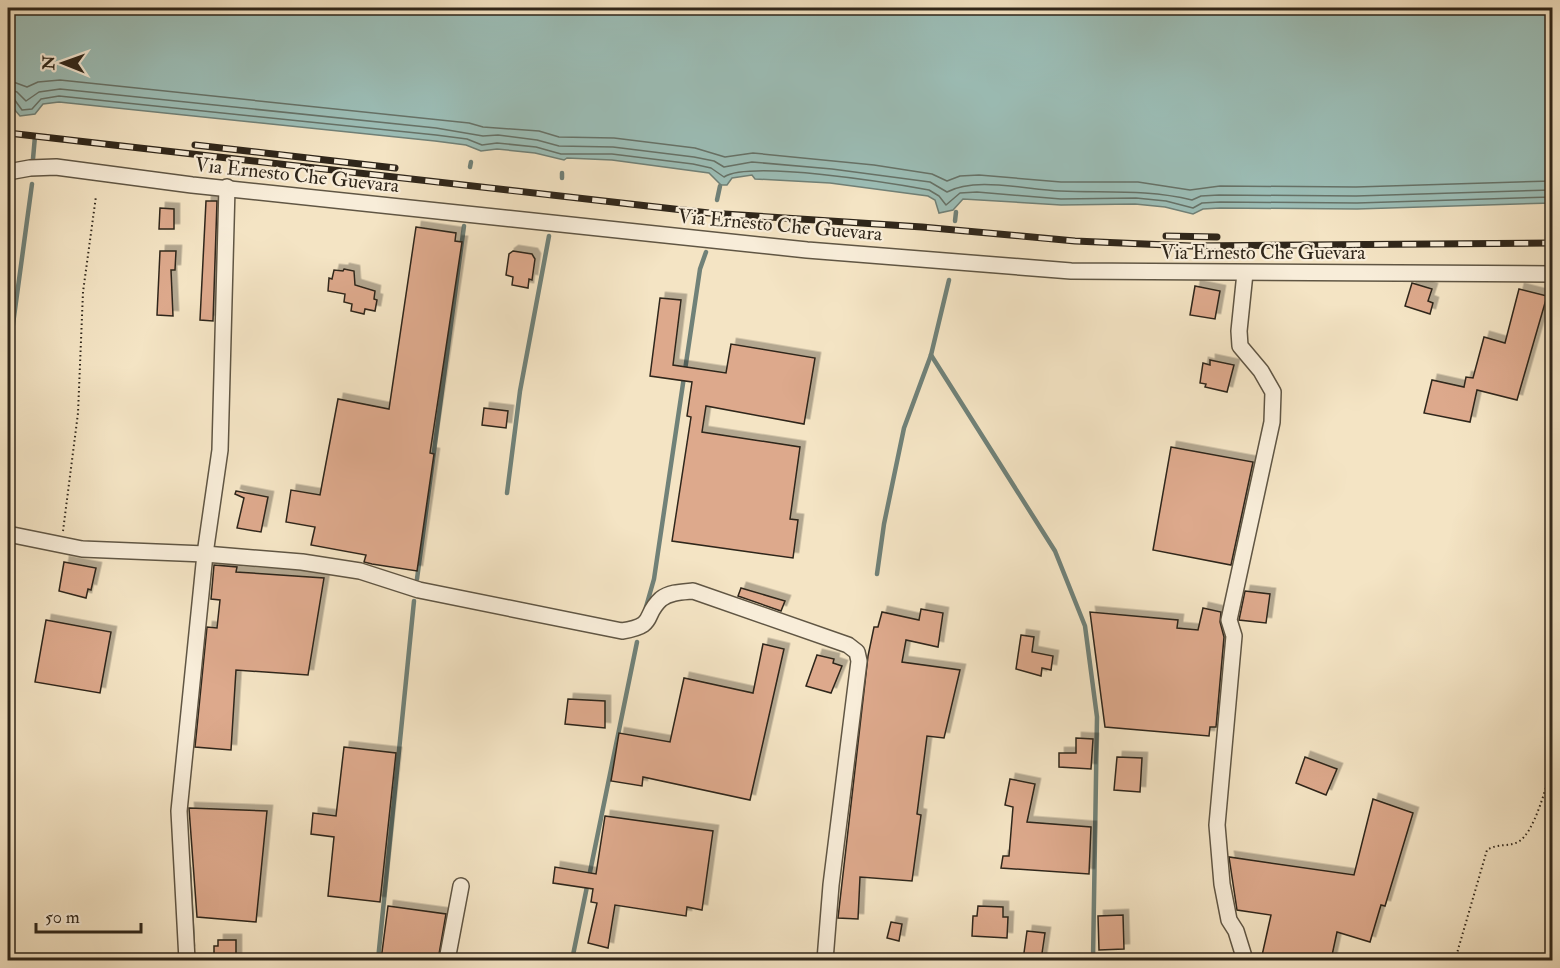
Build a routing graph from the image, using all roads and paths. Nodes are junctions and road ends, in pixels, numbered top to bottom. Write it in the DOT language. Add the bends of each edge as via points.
graph roads {
  1 [pos="8,172"];
  2 [pos="227,187"];
  3 [pos="96,196"];
  4 [pos="1245,273"];
  5 [pos="1552,274"];
  6 [pos="8,534"];
  7 [pos="61,546"];
  8 [pos="205,554"];
  9 [pos="1552,765"];
  10 [pos="461,886"];
  11 [pos="187,960"];
  12 [pos="447,960"];
  13 [pos="825,960"];
  14 [pos="1245,960"];
  15 [pos="1455,960"];
  1 -- 2 [label="street, Via Ernesto Che Guevara" via="57,168"];
  2 -- 4 [label="street, Via Ernesto Che Guevara" via="819,251 1071,271"];
  2 -- 8 [label="street" via="220,450"];
  3 -- 7 [label="path" via="83,292 78,413"];
  4 -- 5 [label="street, Via Ernesto Che Guevara"];
  4 -- 14 [label="street" via="1240,345 1262,371 1273,392 1272,422 1229,620 1234,636 1217,825 1229,920"];
  6 -- 7 [label="street"];
  7 -- 8 [label="street" via="130,553"];
  8 -- 11 [label="street" via="179,811"];
  8 -- 13 [label="street" via="360,571 419,590 622,631 639,628 661,600 675,592 693,591 853,648 860,661"];
  9 -- 15 [label="path" via="1527,833 1518,842 1496,844 1487,850"];
  10 -- 12 [label="street"];
}
